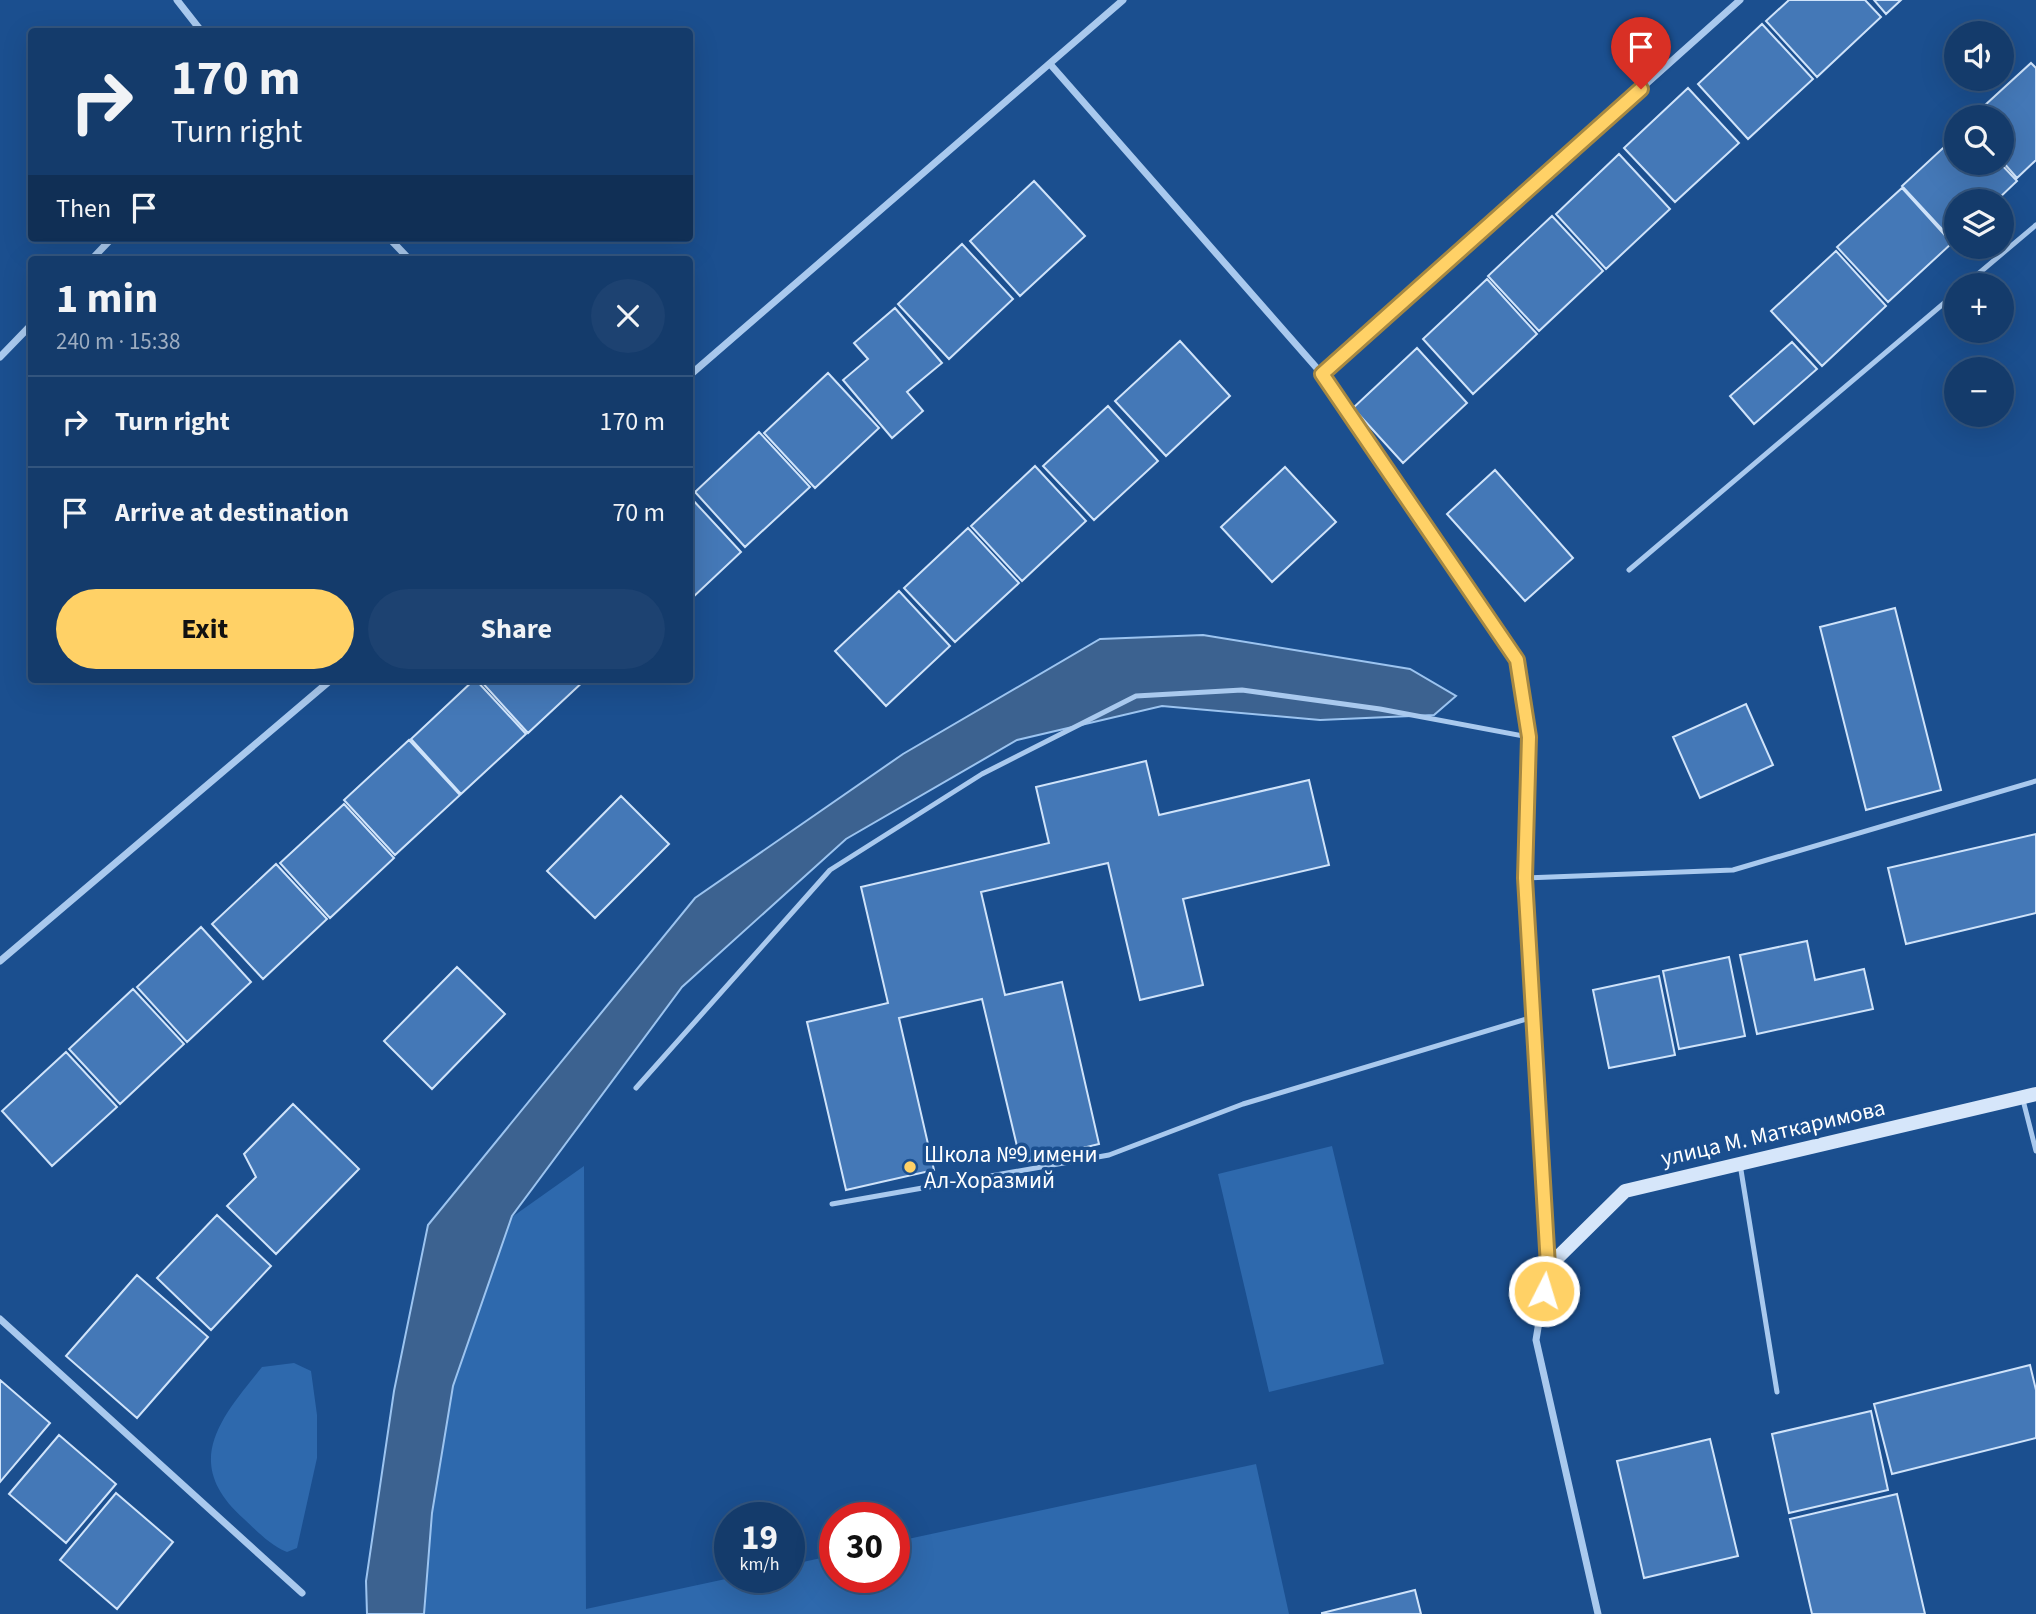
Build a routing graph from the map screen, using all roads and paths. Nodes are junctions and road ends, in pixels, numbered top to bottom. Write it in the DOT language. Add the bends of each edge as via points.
graph roads {
  1 [pos="177,0"];
  2 [pos="1123,0"];
  3 [pos="1740,0"];
  4 [pos="199,28"];
  5 [pos="1050,64"];
  6 [pos="2036,225"];
  7 [pos="107,242"];
  8 [pos="393,242"];
  9 [pos="95,256"];
  10 [pos="406,256"];
  11 [pos="1979,273"];
  12 [pos="1944,303"];
  13 [pos="28,328"];
  14 [pos="0,358"];
  15 [pos="693,371"];
  16 [pos="1322,374"];
  17 [pos="1629,570"];
  18 [pos="327,683"];
  19 [pos="1529,737"];
  20 [pos="2036,781"];
  21 [pos="1525,878"];
  22 [pos="0,961"];
  23 [pos="1533,1017"];
  24 [pos="636,1088"];
  25 [pos="2029,1095"];
  26 [pos="2036,1151"];
  27 [pos="1740,1164"];
  28 [pos="832,1204"];
  29 [pos="1548,1266"];
  30 [pos="0,1319"];
  31 [pos="1777,1392"];
  32 [pos="302,1593"];
  33 [pos="1598,1614"];
  1 -- 4 [label="street"];
  2 -- 5 [label="street"];
  3 -- 16 [label="street"];
  5 -- 15 [label="street"];
  5 -- 16 [label="street"];
  6 -- 11 [label="lane"];
  7 -- 9 [label="street"];
  8 -- 10 [label="street"];
  12 -- 17 [label="lane"];
  13 -- 14 [label="street"];
  16 -- 19 [label="street" via="1517,660"];
  18 -- 22 [label="street"];
  19 -- 21 [label="street"];
  19 -- 24 [label="lane" via="1380,709 1242,690 1136,696 982,774 830,870"];
  20 -- 21 [label="lane" via="1733,870"];
  21 -- 23 [label="street"];
  23 -- 28 [label="lane" via="1243,1104 1109,1155"];
  23 -- 29 [label="street"];
  25 -- 26 [label="lane"];
  25 -- 27 [label="street, улица М. Маткаримова"];
  27 -- 29 [label="street, улица М. Маткаримова" via="1625,1191"];
  27 -- 31 [label="lane"];
  29 -- 33 [label="street" via="1536,1340"];
  30 -- 32 [label="street"];
}
